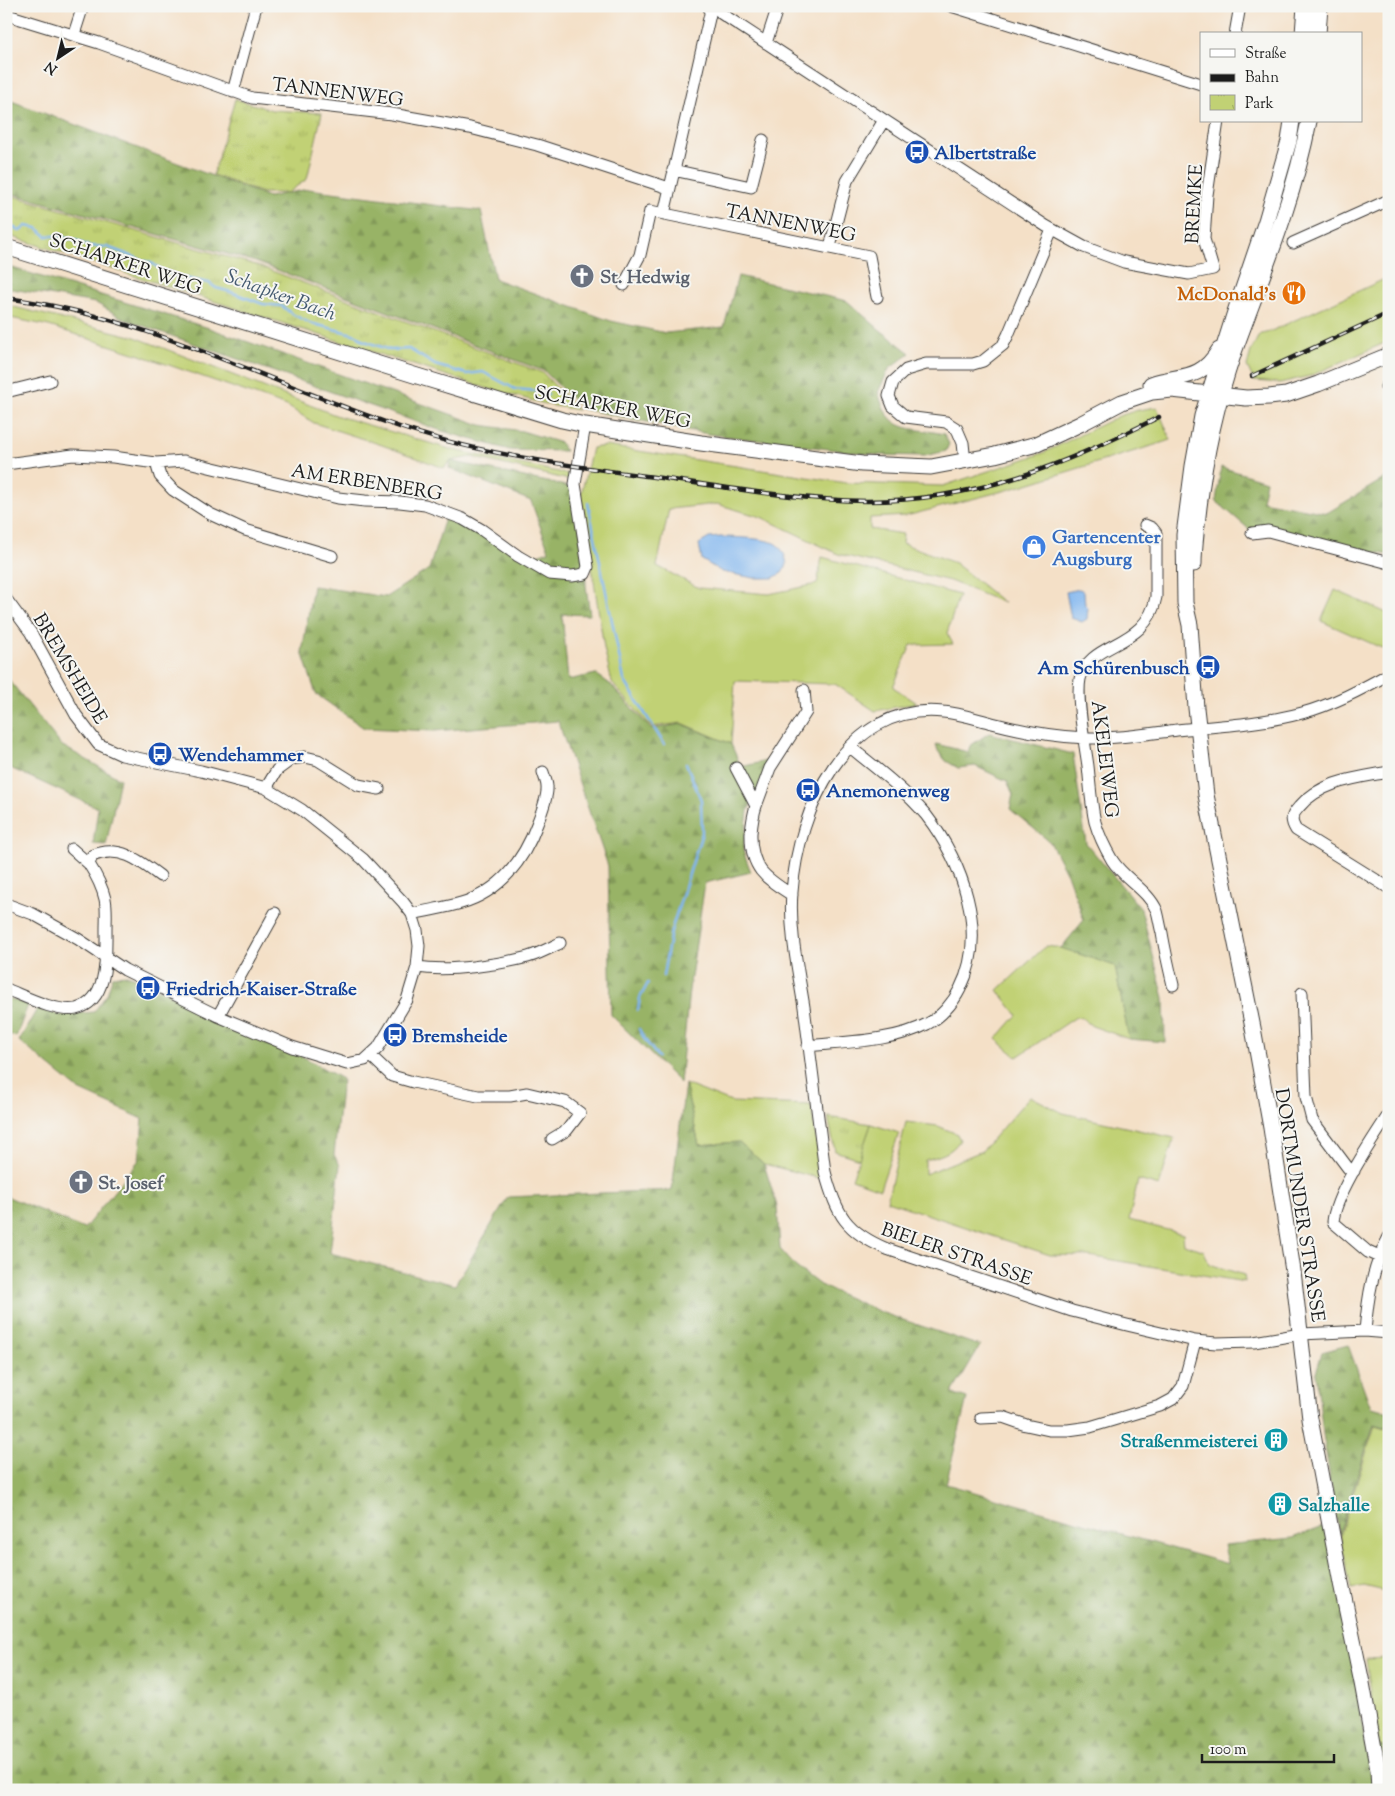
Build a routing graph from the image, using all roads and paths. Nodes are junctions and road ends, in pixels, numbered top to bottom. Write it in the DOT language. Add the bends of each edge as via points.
graph roads {
  1 [pos="84,6"];
  2 [pos="256,6"];
  3 [pos="709,6"];
  4 [pos="715,6"];
  5 [pos="778,6"];
  6 [pos="951,6"];
  7 [pos="1240,6"];
  8 [pos="1305,6"];
  9 [pos="1320,6"];
  10 [pos="6,16"];
  11 [pos="1235,32"];
  12 [pos="1303,32"];
  13 [pos="1318,32"];
  14 [pos="74,34"];
  15 [pos="766,42"];
  16 [pos="1200,84"];
  17 [pos="233,92"];
  18 [pos="884,120"];
  19 [pos="1218,122"];
  20 [pos="1292,122"];
  21 [pos="1309,122"];
  22 [pos="763,140"];
  23 [pos="674,170"];
  24 [pos="669,188"];
  25 [pos="1389,200"];
  26 [pos="664,214"];
  27 [pos="1052,230"];
  28 [pos="1293,243"];
  29 [pos="6,247"];
  30 [pos="830,248"];
  31 [pos="624,285"];
  32 [pos="877,297"];
  33 [pos="1226,338"];
  34 [pos="1389,355"];
  35 [pos="50,381"];
  36 [pos="6,392"];
  37 [pos="1214,395"];
  38 [pos="1122,402"];
  39 [pos="585,425"];
  40 [pos="965,462"];
  41 [pos="156,463"];
  42 [pos="6,464"];
  43 [pos="1145,525"];
  44 [pos="1252,533"];
  45 [pos="332,556"];
  46 [pos="1389,563"];
  47 [pos="6,599"];
  48 [pos="1387,678"];
  49 [pos="804,690"];
  50 [pos="1198,729"];
  51 [pos="1085,738"];
  52 [pos="850,747"];
  53 [pos="736,768"];
  54 [pos="543,772"];
  55 [pos="1389,772"];
  56 [pos="266,788"];
  57 [pos="379,789"];
  58 [pos="756,806"];
  59 [pos="72,849"];
  60 [pos="89,864"];
  61 [pos="160,876"];
  62 [pos="1389,888"];
  63 [pos="792,895"];
  64 [pos="6,904"];
  65 [pos="276,913"];
  66 [pos="412,914"];
  67 [pos="560,943"];
  68 [pos="106,957"];
  69 [pos="417,968"];
  70 [pos="1173,985"];
  71 [pos="6,989"];
  72 [pos="1302,992"];
  73 [pos="218,1016"];
  74 [pos="808,1046"];
  75 [pos="371,1056"];
  76 [pos="1389,1114"];
  77 [pos="552,1139"];
  78 [pos="1354,1171"];
  79 [pos="1389,1237"];
  80 [pos="1379,1257"];
  81 [pos="1365,1331"];
  82 [pos="1389,1333"];
  83 [pos="1301,1334"];
  84 [pos="1195,1340"];
  85 [pos="981,1418"];
  86 [pos="1379,1790"];
  1 -- 14 [label="street"];
  2 -- 17 [label="street"];
  3 -- 23 [label="street" via="710,14"];
  4 -- 15 [label="street"];
  5 -- 15 [label="street"];
  6 -- 16 [label="street"];
  7 -- 11 [label="street"];
  8 -- 12 [label="main road"];
  9 -- 13 [label="main road"];
  10 -- 14 [label="street, TANNENWEG"];
  14 -- 17 [label="street, TANNENWEG"];
  15 -- 18 [label="street"];
  17 -- 24 [label="street, TANNENWEG" via="262,100 392,114 470,128 537,145"];
  18 -- 27 [label="street"];
  18 -- 30 [label="street" via="846,181"];
  19 -- 27 [label="street, BREMKE" via="1204,239 1213,268 1189,274 1157,270 1084,247"];
  20 -- 33 [label="main road, DORTMUNDER STRASSE" via="1273,198"];
  21 -- 37 [label="main road, DORTMUNDER STRASSE" via="1282,224 1234,353"];
  22 -- 23 [label="street" via="751,187"];
  23 -- 24 [label="street"];
  24 -- 26 [label="street"];
  25 -- 28 [label="street"];
  26 -- 30 [label="street, TANNENWEG"];
  26 -- 31 [label="street" via="650,211 640,255"];
  27 -- 40 [label="street" via="1003,345 983,361 974,364 926,364 906,370 894,382 889,396 893,406 906,417 946,422 957,430 963,443"];
  29 -- 39 [label="main road, SCHAPKER WEG" via="440,384"];
  30 -- 32 [label="street, TANNENWEG" via="869,256"];
  33 -- 37 [label="main road, DORTMUNDER STRASSE"];
  33 -- 38 [label="main road" via="1203,369 1187,377 1153,384"];
  34 -- 37 [label="main road, SCHAPKER WEG" via="1286,395 1269,398"];
  35 -- 36 [label="street"];
  37 -- 38 [label="main road, SCHAPKER WEG" via="1172,390 1152,392"];
  37 -- 50 [label="main road, DORTMUNDER STRASSE" via="1197,439 1184,535 1186,603"];
  38 -- 40 [label="main road, SCHAPKER WEG" via="1037,444"];
  39 -- 40 [label="main road, SCHAPKER WEG" via="701,444 862,464 931,467"];
  39 -- 41 [label="street, AM ERBENBERG" via="575,484 588,567 585,574 572,576 549,574 463,518 444,510 400,502 338,498 184,461"];
  41 -- 42 [label="street, AM ERBENBERG" via="73,456"];
  41 -- 45 [label="street" via="160,476 173,490 210,514 246,530"];
  43 -- 51 [label="street, AKELEIWEG" via="1156,533 1154,606 1142,626 1132,635 1096,655 1085,667 1080,680"];
  44 -- 46 [label="street" via="1268,531"];
  47 -- 56 [label="street, BREMSHEIDE" via="31,633 76,715 98,744 122,756 195,769"];
  48 -- 50 [label="street" via="1286,717"];
  49 -- 58 [label="street" via="806,712 770,768"];
  50 -- 51 [label="street, BIELER STRASSE"];
  50 -- 83 [label="main road, DORTMUNDER STRASSE" via="1206,795 1271,1128"];
  51 -- 52 [label="street, BIELER STRASSE" via="1028,732 946,712 928,711 909,712 886,720"];
  51 -- 70 [label="street, AKELEIWEG" via="1095,820 1101,840 1114,862 1149,898 1157,912"];
  52 -- 63 [label="street, BIELER STRASSE" via="825,780 810,813 799,846"];
  52 -- 74 [label="street" via="910,798 941,838 962,882 968,904 972,947 966,977 957,995 946,1010 929,1023 902,1035"];
  53 -- 58 [label="street"];
  54 -- 66 [label="street" via="547,787 541,814 523,856 512,871 499,883 463,903"];
  55 -- 62 [label="street" via="1339,782 1319,790 1292,815 1296,830"];
  56 -- 57 [label="street" via="277,770 292,759 305,756 318,760 358,785"];
  56 -- 66 [label="street, BREMSHEIDE" via="302,810 363,860"];
  58 -- 63 [label="street" via="752,817 751,844 755,863 774,884"];
  59 -- 60 [label="street"];
  60 -- 61 [label="street" via="92,856 113,851 141,861"];
  60 -- 68 [label="street" via="106,901"];
  63 -- 74 [label="street, BIELER STRASSE" via="794,947"];
  64 -- 68 [label="street" via="33,914"];
  65 -- 73 [label="street"];
  66 -- 69 [label="street, BREMSHEIDE" via="419,946"];
  67 -- 69 [label="street" via="529,957 480,966"];
  68 -- 71 [label="street" via="105,976 94,998 74,1010 59,1008"];
  68 -- 73 [label="street" via="125,970"];
  69 -- 75 [label="street, BREMSHEIDE" via="403,1007"];
  72 -- 78 [label="street" via="1306,1097 1312,1120 1348,1168"];
  73 -- 75 [label="street" via="292,1047 347,1064 358,1063"];
  74 -- 84 [label="street, BIELER STRASSE" via="831,1196 836,1209 863,1238 886,1249 1072,1311"];
  75 -- 77 [label="street" via="392,1076 419,1084 478,1096 527,1093 565,1102 580,1113 567,1130"];
  76 -- 78 [label="street"];
  78 -- 80 [label="street" via="1334,1211 1334,1222 1368,1252"];
  79 -- 80 [label="street"];
  80 -- 81 [label="street" via="1370,1287"];
  81 -- 82 [label="street, BIELER STRASSE"];
  81 -- 83 [label="street, BIELER STRASSE"];
  83 -- 84 [label="street, BIELER STRASSE" via="1254,1342"];
  83 -- 86 [label="main road, DORTMUNDER STRASSE" via="1310,1419 1362,1683"];
  84 -- 85 [label="street" via="1183,1386 1173,1399 1160,1406 1090,1427 1068,1430 1049,1430 1003,1417"];
}
